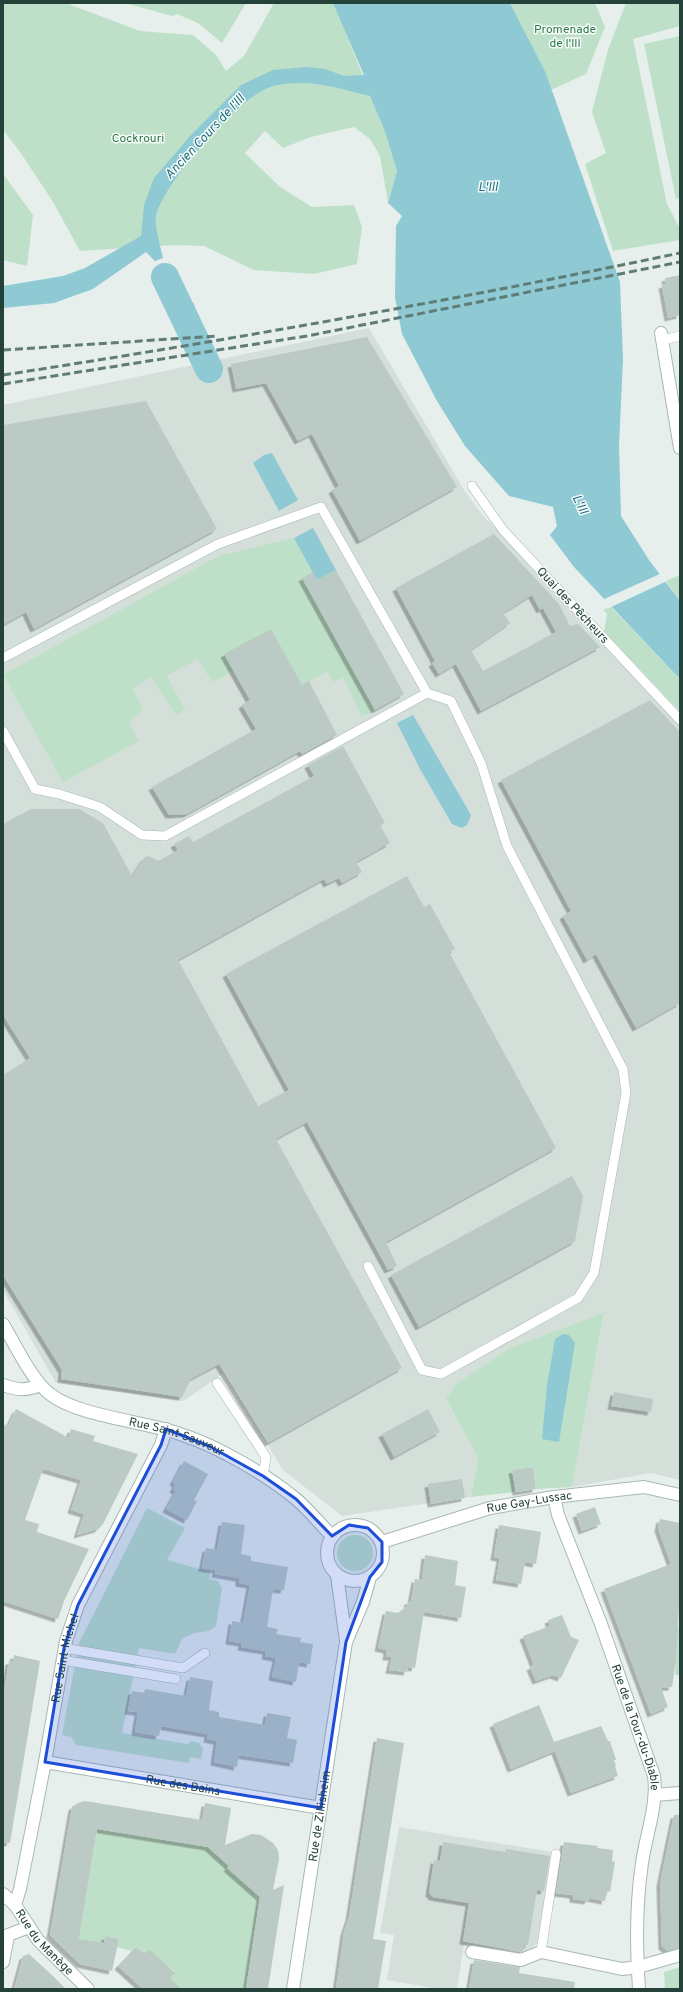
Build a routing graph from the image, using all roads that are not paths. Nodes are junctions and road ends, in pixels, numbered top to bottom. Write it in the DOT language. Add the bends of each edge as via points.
graph roads {
  1 [pos="680,336"];
  2 [pos="662,337"];
  3 [pos="680,448"];
  4 [pos="472,486"];
  5 [pos="3,658"];
  6 [pos="427,693"];
  7 [pos="680,720"];
  8 [pos="3,731"];
  9 [pos="368,1266"];
  10 [pos="3,1324"];
  11 [pos="217,1383"];
  12 [pos="3,1385"];
  13 [pos="40,1385"];
  14 [pos="166,1429"];
  15 [pos="263,1476"];
  16 [pos="680,1495"];
  17 [pos="554,1497"];
  18 [pos="332,1536"];
  19 [pos="382,1542"];
  20 [pos="337,1575"];
  21 [pos="370,1578"];
  22 [pos="346,1642"];
  23 [pos="205,1653"];
  24 [pos="63,1654"];
  25 [pos="176,1679"];
  26 [pos="45,1762"];
  27 [pos="680,1793"];
  28 [pos="655,1795"];
  29 [pos="321,1808"];
  30 [pos="556,1854"];
  31 [pos="3,1894"];
  32 [pos="15,1905"];
  33 [pos="29,1927"];
  34 [pos="5,1937"];
  35 [pos="472,1952"];
  36 [pos="541,1952"];
  37 [pos="680,1955"];
  38 [pos="3,1962"];
  39 [pos="638,1967"];
  40 [pos="88,1989"];
  41 [pos="293,1989"];
  42 [pos="639,1989"];
  1 -- 2 [label="lane"];
  2 -- 3 [label="street"];
  4 -- 7 [label="lane, Quai des Pêcheurs" via="503,530"];
  5 -- 6 [label="lane" via="218,544 321,507"];
  6 -- 8 [label="lane" via="164,836 142,835 100,807 35,789"];
  6 -- 9 [label="lane" via="451,701 481,763 507,846 623,1069 626,1093 594,1273 578,1298 441,1374 422,1370"];
  10 -- 13 [label="street, Rue Saint-Sauveur"];
  11 -- 15 [label="lane" via="266,1457"];
  12 -- 13 [label="street" via="17,1390 29,1390"];
  13 -- 14 [label="street, Rue Saint-Sauveur" via="50,1395 68,1404"];
  14 -- 15 [label="street, Rue Saint-Sauveur" via="209,1446"];
  14 -- 24 [label="street, Rue Saint-Michel" via="161,1445 78,1605"];
  15 -- 18 [label="street, Rue Saint-Sauveur" via="296,1499"];
  16 -- 17 [label="street, Rue Gay-Lussac" via="644,1487"];
  17 -- 19 [label="street, Rue Gay-Lussac" via="490,1508"];
  17 -- 28 [label="street, Rue de la Tour-du-Diable" via="558,1515 601,1624 651,1764 656,1785"];
  18 -- 19 [label="street" via="349,1525 359,1525 368,1528"];
  18 -- 20 [label="street" via="327,1545 326,1556 330,1567"];
  19 -- 21 [label="street" via="382,1562 378,1571"];
  20 -- 21 [label="street" via="353,1582"];
  20 -- 22 [label="street, Rue de Zillisheim"];
  21 -- 22 [label="street, Rue de Zillisheim"];
  22 -- 29 [label="street, Rue de Zillisheim"];
  23 -- 24 [label="lane" via="183,1668"];
  24 -- 25 [label="lane"];
  24 -- 26 [label="street, Rue Saint-Michel"];
  26 -- 29 [label="street, Rue des Bains"];
  26 -- 32 [label="street, Rue Saint-Michel"];
  27 -- 28 [label="street"];
  28 -- 39 [label="street, Rue de la Tour-du-Diable" via="638,1896"];
  29 -- 41 [label="street, Rue de Zillisheim"];
  30 -- 36 [label="lane"];
  31 -- 32 [label="street, Rue du Manège"];
  32 -- 33 [label="street, Rue du Manège"];
  33 -- 34 [label="street"];
  33 -- 40 [label="street, Rue du Manège" via="38,1940"];
  34 -- 38 [label="street"];
  35 -- 36 [label="street" via="521,1960"];
  36 -- 39 [label="street" via="622,1969"];
  37 -- 39 [label="street"];
  39 -- 42 [label="street, Rue de la Tour-du-Diable"];
}
